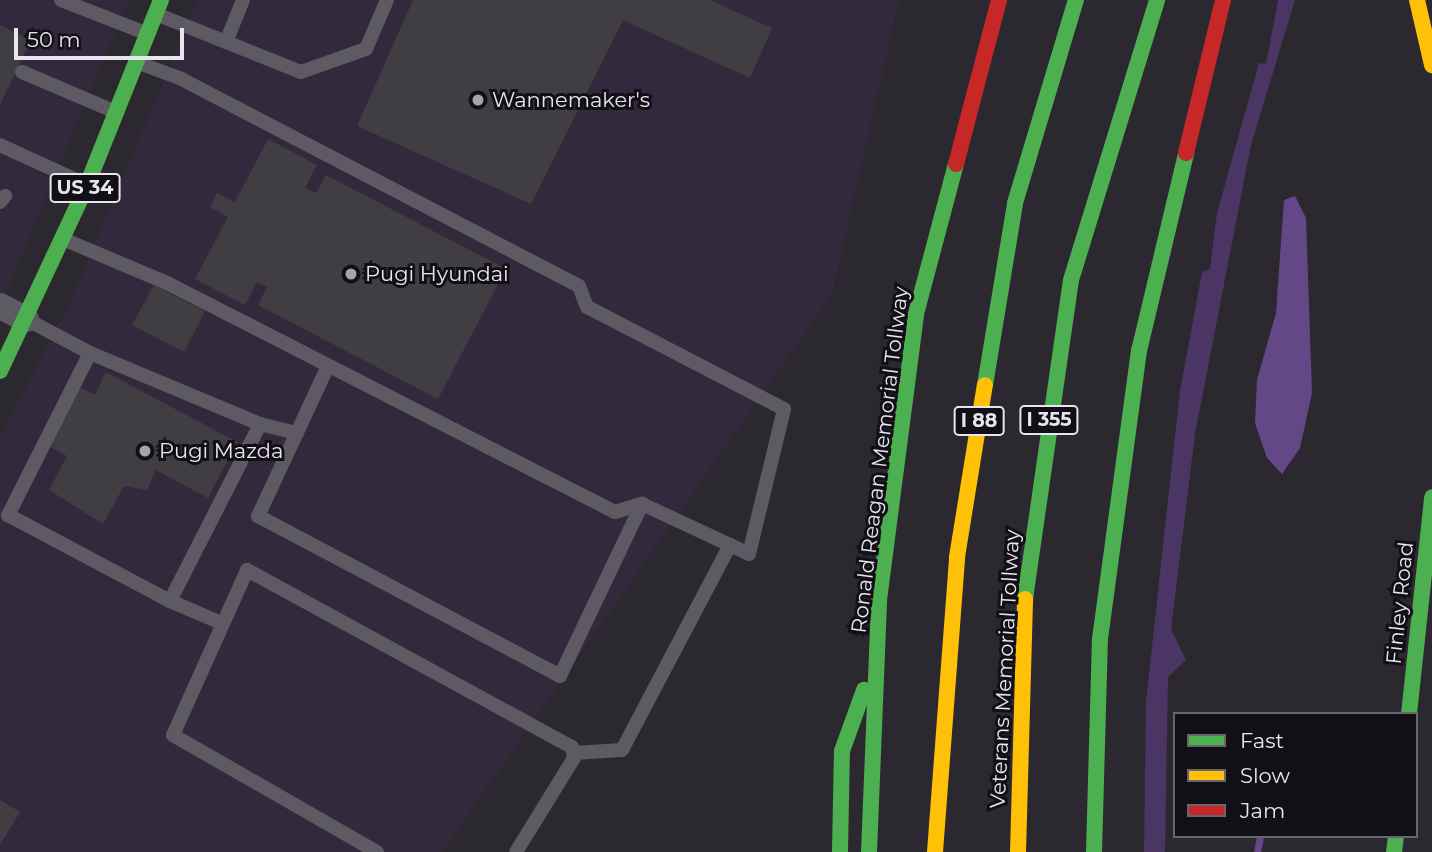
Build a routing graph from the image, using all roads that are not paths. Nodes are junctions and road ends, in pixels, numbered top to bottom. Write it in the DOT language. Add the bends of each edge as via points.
graph roads {
  1 [pos="61,0"];
  2 [pos="243,0"];
  3 [pos="387,0"];
  4 [pos="999,0"];
  5 [pos="1076,0"];
  6 [pos="1157,0"];
  7 [pos="1223,0"];
  8 [pos="1417,0"];
  9 [pos="159,7"];
  10 [pos="149,34"];
  11 [pos="226,42"];
  12 [pos="137,63"];
  13 [pos="1432,65"];
  14 [pos="23,72"];
  15 [pos="117,112"];
  16 [pos="0,145"];
  17 [pos="87,185"];
  18 [pos="63,239"];
  19 [pos="0,306"];
  20 [pos="26,319"];
  21 [pos="90,353"];
  22 [pos="328,366"];
  23 [pos="0,371"];
  24 [pos="260,424"];
  25 [pos="297,433"];
  26 [pos="1432,497"];
  27 [pos="642,504"];
  28 [pos="730,545"];
  29 [pos="170,601"];
  30 [pos="219,622"];
  31 [pos="877,652"];
  32 [pos="1409,712"];
  33 [pos="573,753"];
  34 [pos="377,852"];
  35 [pos="516,852"];
  36 [pos="839,852"];
  37 [pos="869,852"];
  38 [pos="936,852"];
  39 [pos="1018,852"];
  40 [pos="1094,852"];
  1 -- 10 [label="lane"];
  2 -- 11 [label="lane"];
  3 -- 11 [label="lane" via="366,49 301,72"];
  4 -- 31 [label="main road, Ronald Reagan Memorial Tollway" via="916,314"];
  5 -- 38 [label="main road, I 88" via="1015,203 957,557"];
  6 -- 39 [label="main road, Veterans Memorial Tollway / I 355" via="1071,280 1026,561"];
  7 -- 40 [label="main road" via="1139,351 1100,639"];
  8 -- 13 [label="main road"];
  9 -- 10 [label="main road, US 34"];
  9 -- 11 [label="lane"];
  10 -- 12 [label="main road, US 34"];
  12 -- 15 [label="main road, US 34"];
  12 -- 28 [label="lane" via="182,79 579,286 587,307 783,409 749,554"];
  14 -- 15 [label="lane"];
  15 -- 17 [label="main road, US 34"];
  16 -- 17 [label="lane"];
  17 -- 18 [label="main road, US 34"];
  18 -- 20 [label="main road, US 34"];
  18 -- 22 [label="lane"];
  19 -- 20 [label="street"];
  20 -- 21 [label="lane"];
  20 -- 23 [label="main road, US 34"];
  21 -- 24 [label="lane"];
  21 -- 29 [label="lane" via="8,515"];
  22 -- 25 [label="lane"];
  22 -- 27 [label="lane" via="615,512"];
  24 -- 25 [label="lane"];
  24 -- 29 [label="lane"];
  25 -- 27 [label="lane" via="258,516 559,676"];
  26 -- 32 [label="main road, Finley Road"];
  27 -- 28 [label="lane"];
  28 -- 33 [label="lane" via="622,750"];
  29 -- 30 [label="lane"];
  30 -- 33 [label="lane" via="252,568"];
  30 -- 34 [label="lane" via="173,735"];
  31 -- 36 [label="main road" via="842,751"];
  31 -- 37 [label="main road, Ronald Reagan Memorial Tollway"];
  33 -- 35 [label="lane"];
}
